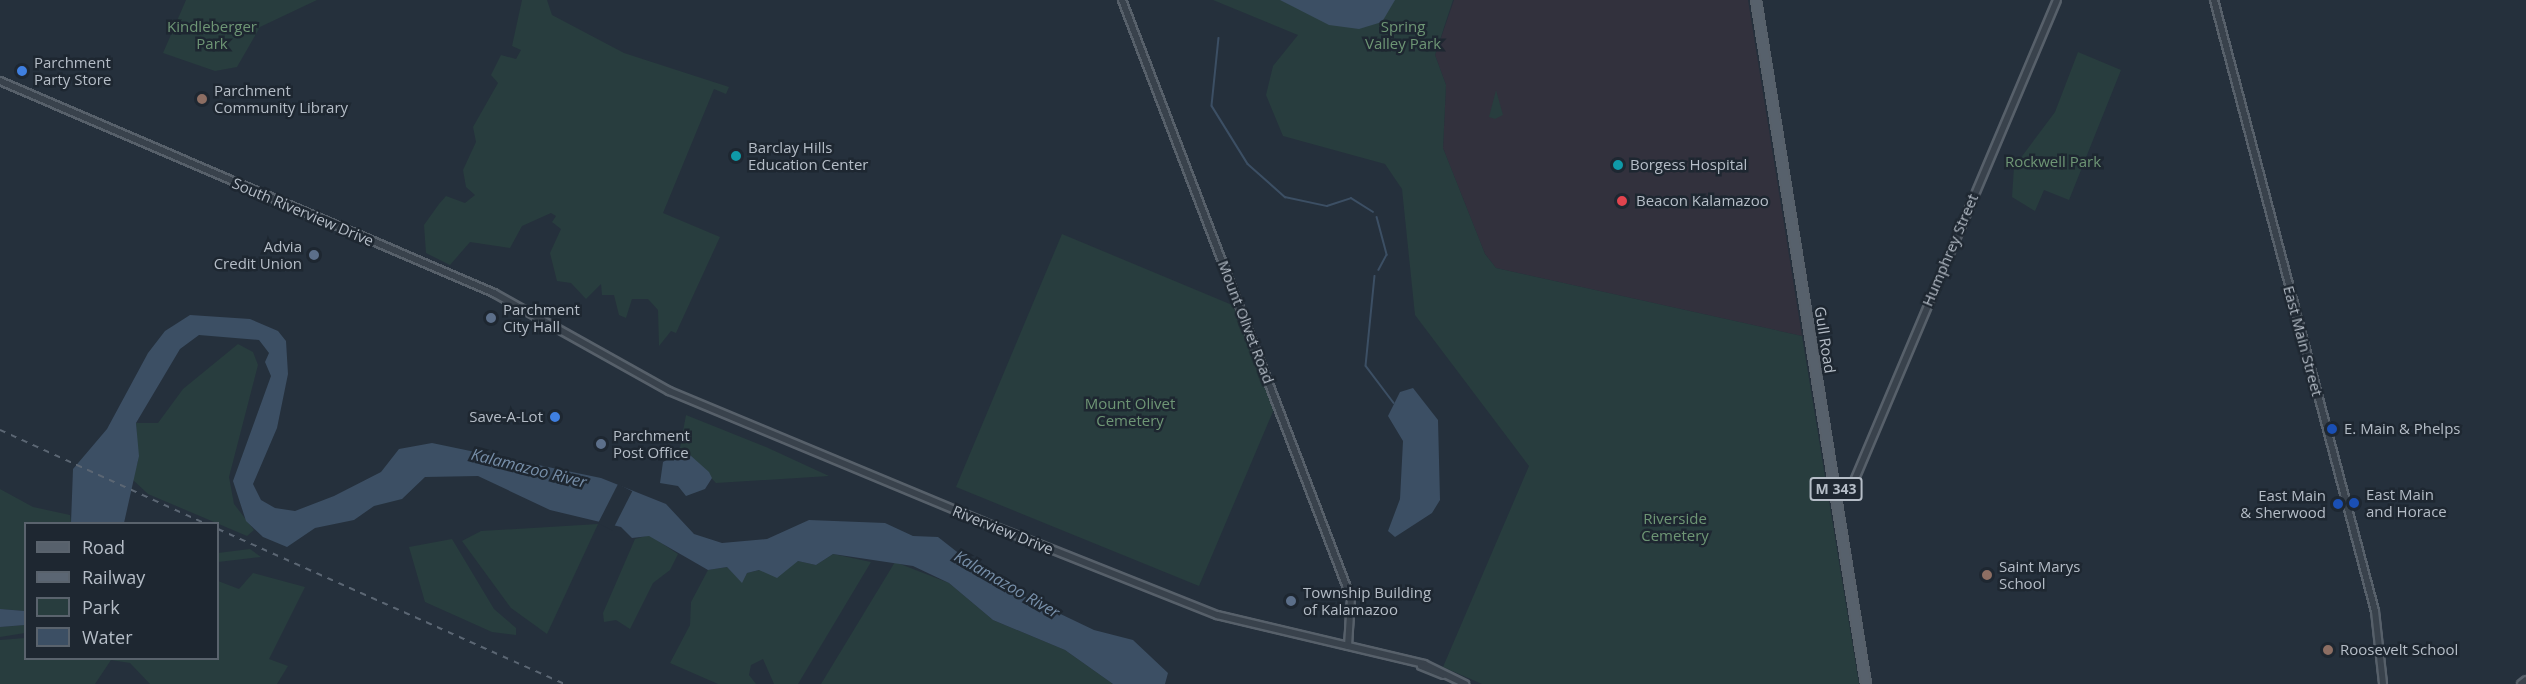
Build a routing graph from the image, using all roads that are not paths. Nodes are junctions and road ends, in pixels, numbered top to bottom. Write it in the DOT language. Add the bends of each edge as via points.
graph roads {
  1 [pos="1122,0"];
  2 [pos="1756,0"];
  3 [pos="2057,0"];
  4 [pos="2214,0"];
  5 [pos="0,81"];
  6 [pos="601,352"];
  7 [pos="1836,491"];
  8 [pos="1348,646"];
  9 [pos="2526,680"];
  10 [pos="1465,684"];
  11 [pos="1866,684"];
  12 [pos="2383,684"];
  13 [pos="2521,684"];
  1 -- 8 [label="street, Mount Olivet Road" via="1351,598"];
  2 -- 7 [label="main road, Gull Road / M 343"];
  3 -- 7 [label="street, Humphrey Street" via="1852,486"];
  4 -- 12 [label="street, East Main Street" via="2373,603"];
  5 -- 6 [label="street, South Riverview Drive" via="494,293"];
  6 -- 8 [label="street, Riverview Drive" via="669,391 1195,608"];
  7 -- 11 [label="main road, Gull Road / M 343"];
  8 -- 10 [label="street, Riverview Drive" via="1421,666"];
  9 -- 13 [label="street"];
}
